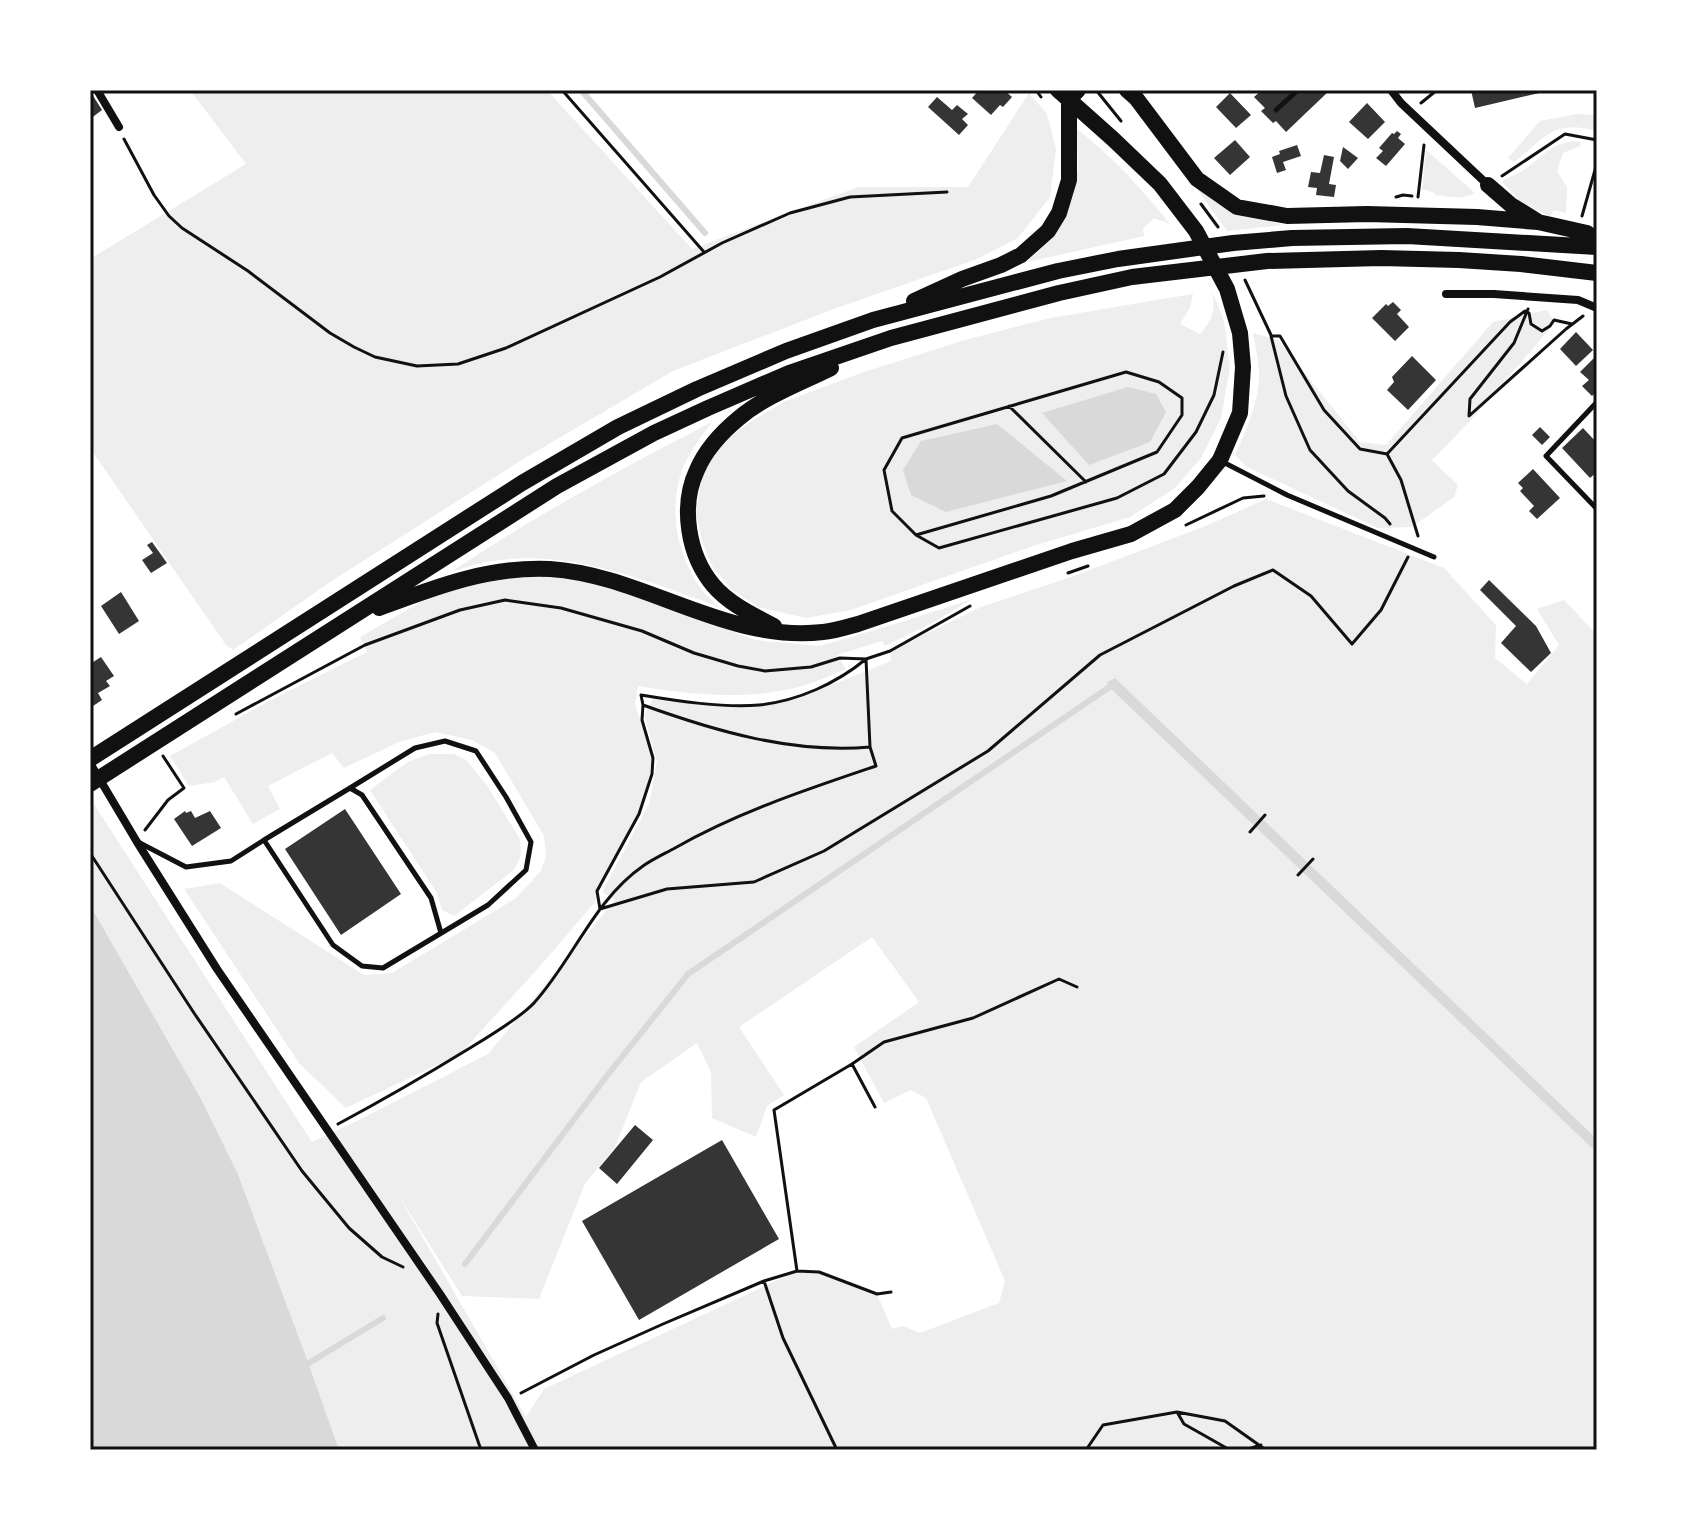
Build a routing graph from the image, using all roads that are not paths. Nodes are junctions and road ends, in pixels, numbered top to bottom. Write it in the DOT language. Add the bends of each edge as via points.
graph roads {
  1 [pos="97,90"];
  2 [pos="1127,90"];
  3 [pos="1298,90"];
  4 [pos="1391,90"];
  5 [pos="1068,93"];
  6 [pos="1276,110"];
  7 [pos="119,127"];
  8 [pos="1493,182"];
  9 [pos="1477,217"];
  10 [pos="1538,222"];
  11 [pos="1588,236"];
  12 [pos="1597,276"];
  13 [pos="1446,294"];
  14 [pos="1597,307"];
  15 [pos="873,320"];
  16 [pos="891,338"];
  17 [pos="1597,402"];
  18 [pos="1220,460"];
  19 [pos="1597,509"];
  20 [pos="1434,557"];
  21 [pos="351,619"];
  22 [pos="786,632"];
  23 [pos="90,761"];
  24 [pos="90,784"];
  25 [pos="350,788"];
  26 [pos="264,840"];
  27 [pos="137,842"];
  28 [pos="441,933"];
  29 [pos="535,1450"];
  1 -- 7 [label="street"];
  2 -- 9 [label="main road" via="1197,179 1237,207 1287,216"];
  3 -- 6 [label="lane"];
  4 -- 8 [label="street"];
  5 -- 15 [label="main road" via="1069,180 1048,231 1021,255"];
  5 -- 18 [label="main road" via="1160,184 1196,231 1227,289 1243,367 1240,413"];
  8 -- 9 [label="main road"];
  8 -- 10 [label="main road" via="1511,205"];
  9 -- 10 [label="main road"];
  10 -- 11 [label="main road"];
  11 -- 15 [label="main road" via="1549,243 1407,236 1292,238 1190,248 1058,271"];
  12 -- 16 [label="main road" via="1459,260 1267,261 1132,277"];
  13 -- 14 [label="street" via="1578,300"];
  15 -- 23 [label="main road" via="786,351 618,427"];
  16 -- 21 [label="main road" via="789,373 654,433 545,493"];
  16 -- 22 [label="main road" via="742,415 706,452 696,471 687,517 700,565 731,602"];
  17 -- 19 [label="lane" via="1546,456"];
  18 -- 20 [label="lane" via="1287,495"];
  18 -- 22 [label="main road" via="1175,510 1131,534 858,624 823,632"];
  21 -- 22 [label="main road" via="485,573 540,569 608,581 746,628"];
  21 -- 24 [label="main road"];
  23 -- 27 [label="street"];
  25 -- 26 [label="lane"];
  25 -- 28 [label="lane" via="362,795 431,898"];
  25 -- 28 [label="lane" via="415,748 445,741 476,751 506,797 531,842 526,870 488,905"];
  26 -- 27 [label="lane" via="231,861 186,867"];
  26 -- 28 [label="lane" via="333,945 362,966 383,968"];
  27 -- 29 [label="street" via="217,969 440,1294"];
}
